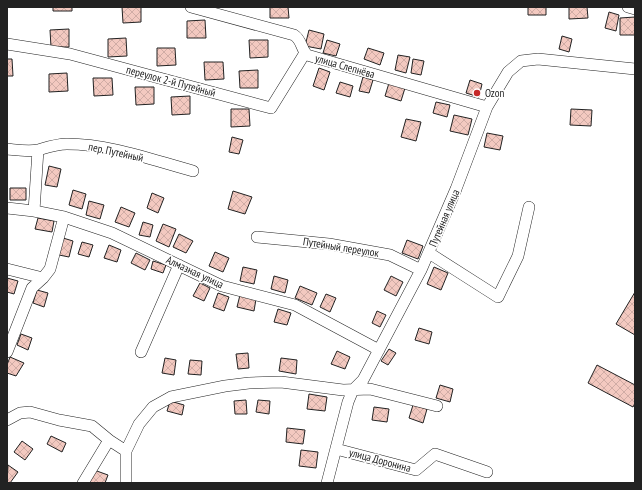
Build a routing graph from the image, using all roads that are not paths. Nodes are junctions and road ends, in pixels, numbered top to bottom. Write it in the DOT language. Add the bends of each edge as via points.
graph roads {
  1 [pos="191,7"];
  2 [pos="628,7"];
  3 [pos="635,9"];
  4 [pos="7,44"];
  5 [pos="305,53"];
  6 [pos="635,69"];
  7 [pos="486,107"];
  8 [pos="7,149"];
  9 [pos="38,150"];
  10 [pos="193,171"];
  11 [pos="528,207"];
  12 [pos="7,208"];
  13 [pos="34,211"];
  14 [pos="64,217"];
  15 [pos="258,237"];
  16 [pos="428,253"];
  17 [pos="179,265"];
  18 [pos="7,269"];
  19 [pos="421,270"];
  20 [pos="43,278"];
  21 [pos="379,350"];
  22 [pos="7,352"];
  23 [pos="141,352"];
  24 [pos="353,390"];
  25 [pos="437,406"];
  26 [pos="7,420"];
  27 [pos="108,440"];
  28 [pos="336,449"];
  29 [pos="126,451"];
  30 [pos="487,472"];
  31 [pos="83,483"];
  32 [pos="126,483"];
  33 [pos="327,483"];
  1 -- 5 [label="street, улица Слепнёва" via="294,35 299,38"];
  2 -- 3 [label="street"];
  4 -- 5 [label="street, переулок 2-й Путейный" via="70,54 271,108"];
  5 -- 7 [label="street, улица Слепнёва"];
  6 -- 7 [label="street, Путейная улица" via="538,59 520,62 508,72"];
  7 -- 16 [label="street, Путейная улица" via="456,189"];
  8 -- 9 [label="street, пер. Путейный"];
  9 -- 10 [label="street, пер. Путейный" via="67,144 97,146"];
  9 -- 13 [label="street"];
  11 -- 16 [label="street" via="518,256 498,297"];
  12 -- 13 [label="street, Алмазная улица"];
  13 -- 14 [label="street, Алмазная улица"];
  14 -- 17 [label="street, Алмазная улица" via="112,233"];
  14 -- 20 [label="street" via="50,269"];
  15 -- 19 [label="street, Путейный переулок" via="328,244 390,255"];
  16 -- 19 [label="street, Путейная улица"];
  17 -- 21 [label="street, Алмазная улица" via="222,286 295,305"];
  17 -- 23 [label="street"];
  18 -- 20 [label="street"];
  19 -- 21 [label="street, Путейная улица"];
  20 -- 22 [label="street" via="32,288"];
  21 -- 24 [label="street, Путейная улица" via="363,380"];
  24 -- 25 [label="street" via="370,389"];
  24 -- 28 [label="street, Путейная улица"];
  24 -- 29 [label="street" via="282,382 249,383 171,397 153,407 139,424"];
  26 -- 27 [label="street" via="20,413 30,412 92,426"];
  27 -- 29 [label="street"];
  27 -- 31 [label="street"];
  28 -- 30 [label="street, улица Доронина" via="416,470 435,454"];
  28 -- 33 [label="street, Путейная улица"];
  29 -- 32 [label="street"];
}
